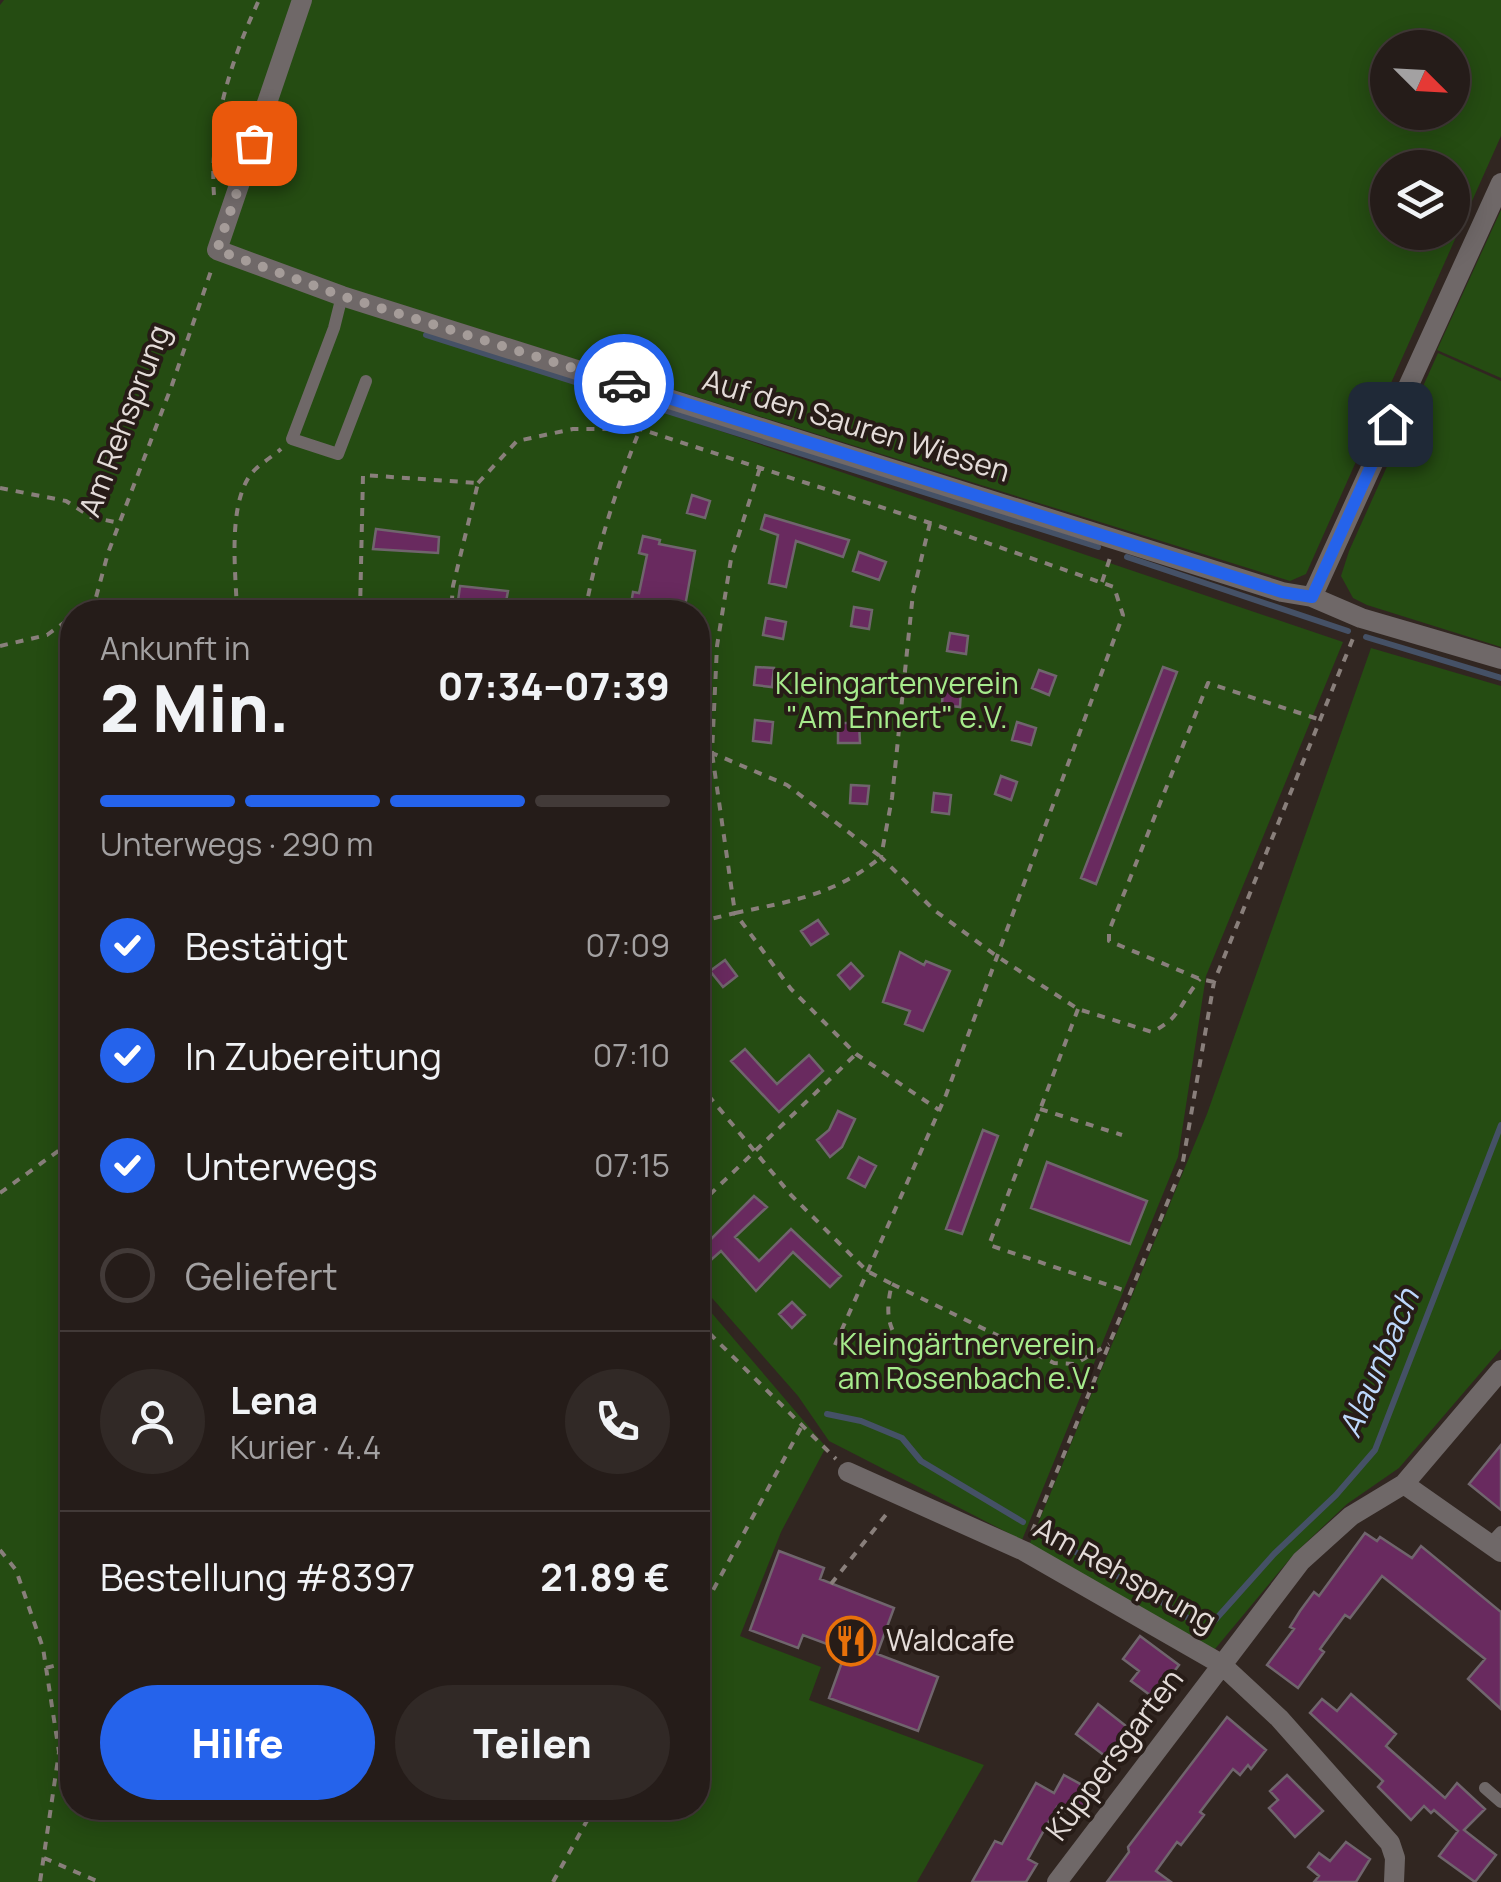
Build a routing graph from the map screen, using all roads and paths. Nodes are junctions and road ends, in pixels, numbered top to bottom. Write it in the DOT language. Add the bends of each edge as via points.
graph roads {
  1 [pos="259,0"];
  2 [pos="302,0"];
  3 [pos="1501,182"];
  4 [pos="214,196"];
  5 [pos="217,250"];
  6 [pos="342,296"];
  7 [pos="366,381"];
  8 [pos="640,428"];
  9 [pos="292,440"];
  10 [pos="760,468"];
  11 [pos="478,483"];
  12 [pos="0,488"];
  13 [pos="119,523"];
  14 [pos="930,523"];
  15 [pos="1312,597"];
  16 [pos="95,600"];
  17 [pos="237,600"];
  18 [pos="360,600"];
  19 [pos="452,600"];
  20 [pos="587,600"];
  21 [pos="1361,618"];
  22 [pos="60,626"];
  23 [pos="0,646"];
  24 [pos="1501,659"];
  25 [pos="1321,720"];
  26 [pos="712,754"];
  27 [pos="881,858"];
  28 [pos="735,913"];
  29 [pos="710,919"];
  30 [pos="995,955"];
  31 [pos="1200,980"];
  32 [pos="1214,982"];
  33 [pos="1078,1009"];
  34 [pos="856,1054"];
  35 [pos="710,1098"];
  36 [pos="1040,1109"];
  37 [pos="939,1110"];
  38 [pos="1122,1135"];
  39 [pos="60,1150"];
  40 [pos="754,1151"];
  41 [pos="0,1192"];
  42 [pos="710,1194"];
  43 [pos="868,1271"];
  44 [pos="892,1284"];
  45 [pos="1130,1292"];
  46 [pos="710,1334"];
  47 [pos="1109,1344"];
  48 [pos="835,1345"];
  49 [pos="912,1351"];
  50 [pos="1501,1370"];
  51 [pos="803,1424"];
  52 [pos="848,1472"];
  53 [pos="1404,1484"];
  54 [pos="901,1496"];
  55 [pos="1499,1546"];
  56 [pos="0,1550"];
  57 [pos="1024,1551"];
  58 [pos="831,1584"];
  59 [pos="710,1596"];
  60 [pos="60,1664"];
  61 [pos="1221,1664"];
  62 [pos="46,1668"];
  63 [pos="1485,1788"];
  64 [pos="1501,1802"];
  65 [pos="587,1820"];
  66 [pos="44,1858"];
  67 [pos="40,1882"];
  68 [pos="100,1882"];
  69 [pos="553,1882"];
  70 [pos="1057,1882"];
  71 [pos="1394,1882"];
  1 -- 4 [label="path" via="235,50 211,161"];
  2 -- 5 [label="street"];
  3 -- 15 [label="street"];
  5 -- 6 [label="street, Auf den Sauren Wiesen"];
  5 -- 13 [label="path, Am Rehsprung"];
  6 -- 9 [label="lane"];
  6 -- 15 [label="street, Auf den Sauren Wiesen"];
  7 -- 9 [label="lane" via="338,454"];
  8 -- 10 [label="path"];
  8 -- 11 [label="path" via="573,429 517,441"];
  8 -- 20 [label="path" via="614,495"];
  9 -- 17 [label="path" via="251,474 239,503"];
  10 -- 14 [label="path"];
  10 -- 26 [label="path" via="731,559"];
  11 -- 18 [label="path" via="362,475"];
  11 -- 19 [label="path"];
  12 -- 13 [label="path" via="66,501 91,517"];
  13 -- 16 [label="path, Am Rehsprung"];
  14 -- 27 [label="path" via="913,593"];
  14 -- 30 [label="path" via="1114,587 1123,615"];
  15 -- 21 [label="street, Auf den Sauren Wiesen"];
  21 -- 24 [label="street, Auf den Sauren Wiesen"];
  21 -- 25 [label="path"];
  22 -- 23 [label="path"];
  25 -- 31 [label="path" via="1208,683 1109,931 1116,946"];
  25 -- 32 [label="path"];
  26 -- 27 [label="path" via="788,784"];
  26 -- 28 [label="path"];
  27 -- 28 [label="path" via="817,896"];
  27 -- 30 [label="path" via="934,910"];
  28 -- 29 [label="path"];
  28 -- 34 [label="path" via="791,990"];
  30 -- 33 [label="path"];
  30 -- 37 [label="path"];
  31 -- 32 [label="path"];
  31 -- 33 [label="path" via="1174,1022 1152,1032"];
  32 -- 45 [label="path" via="1182,1167"];
  33 -- 36 [label="path"];
  34 -- 37 [label="path"];
  34 -- 40 [label="path"];
  35 -- 40 [label="path"];
  36 -- 38 [label="path"];
  36 -- 45 [label="path" via="989,1245"];
  37 -- 43 [label="path"];
  39 -- 41 [label="path"];
  40 -- 42 [label="path"];
  40 -- 43 [label="path"];
  43 -- 44 [label="path"];
  43 -- 48 [label="path"];
  44 -- 47 [label="path" via="1054,1363 1076,1364"];
  44 -- 49 [label="path" via="886,1308 894,1335"];
  45 -- 47 [label="path"];
  46 -- 51 [label="path"];
  47 -- 57 [label="path"];
  50 -- 53 [label="street, Am Rehsprung"];
  51 -- 52 [label="path"];
  51 -- 59 [label="path"];
  52 -- 54 [label="street, Am Rehsprung"];
  53 -- 55 [label="street"];
  53 -- 61 [label="street, Am Rehsprung" via="1351,1516 1301,1561"];
  54 -- 57 [label="street, Am Rehsprung"];
  54 -- 58 [label="path"];
  56 -- 62 [label="path" via="16,1570"];
  57 -- 61 [label="street, Am Rehsprung"];
  60 -- 62 [label="path"];
  61 -- 70 [label="street, Küppersgarten"];
  61 -- 71 [label="street" via="1280,1718 1390,1843"];
  62 -- 66 [label="path" via="59,1752"];
  63 -- 64 [label="lane"];
  65 -- 69 [label="path"];
  66 -- 67 [label="path"];
  66 -- 68 [label="path"];
}
